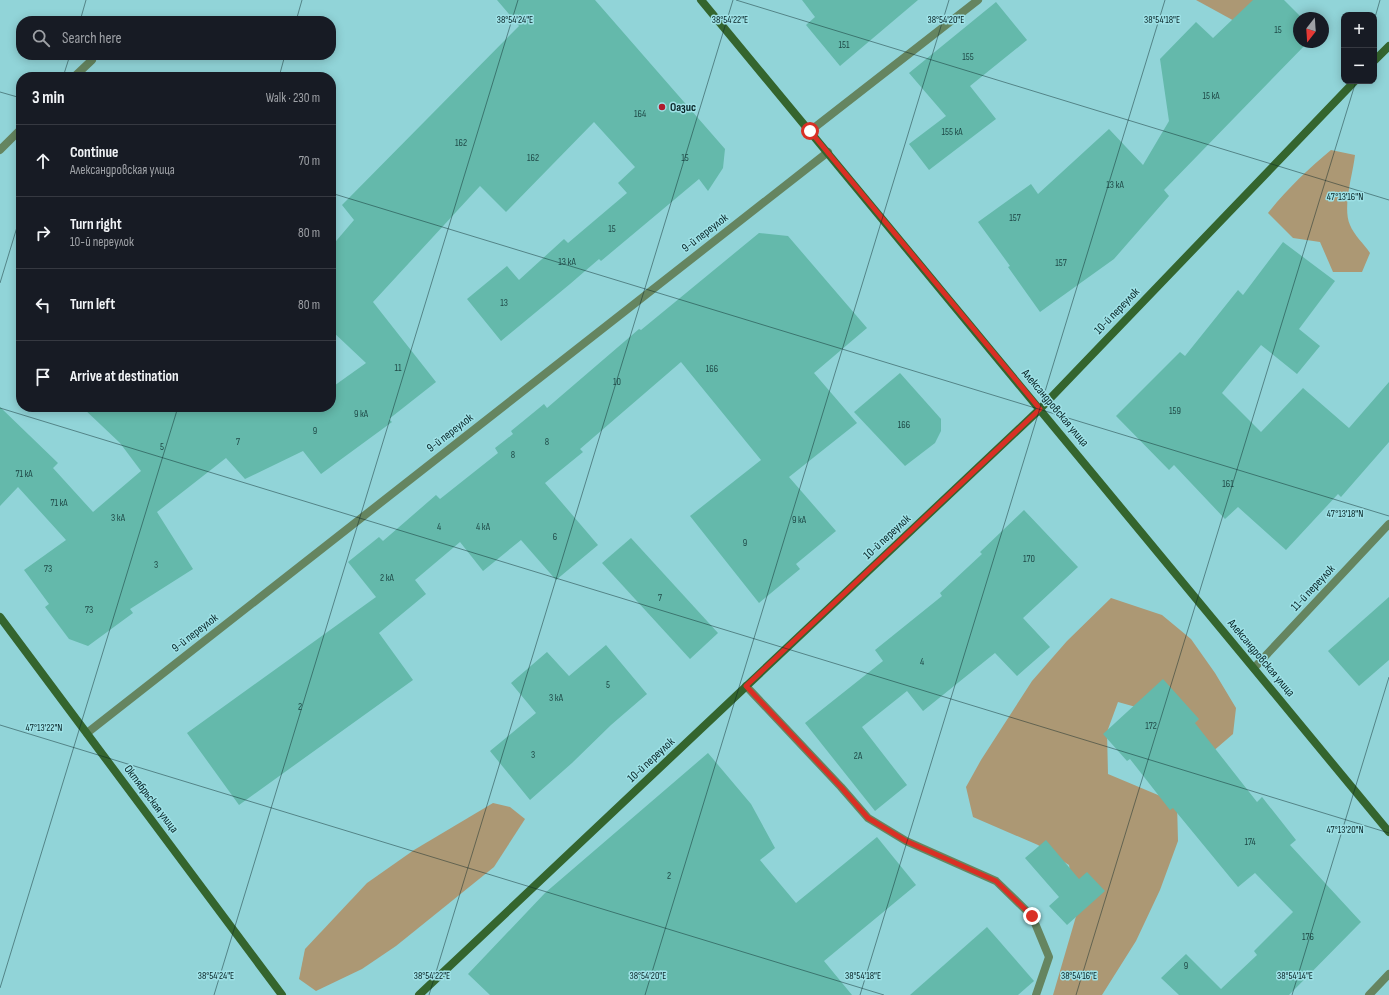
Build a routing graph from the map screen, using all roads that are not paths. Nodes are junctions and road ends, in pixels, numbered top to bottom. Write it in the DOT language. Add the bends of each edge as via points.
graph roads {
  1 [pos="701,0"];
  2 [pos="978,0"];
  3 [pos="1389,46"];
  4 [pos="1377,59"];
  5 [pos="92,60"];
  6 [pos="79,72"];
  7 [pos="1352,84"];
  8 [pos="810,131"];
  9 [pos="16,134"];
  10 [pos="0,150"];
  11 [pos="828,152"];
  12 [pos="1040,409"];
  13 [pos="1389,524"];
  14 [pos="0,617"];
  15 [pos="1254,668"];
  16 [pos="746,686"];
  17 [pos="87,733"];
  18 [pos="1389,832"];
  19 [pos="1389,974"];
  20 [pos="282,995"];
  21 [pos="419,995"];
  22 [pos="1036,995"];
  23 [pos="1369,995"];
  1 -- 8 [label="street, Александровская улица"];
  2 -- 8 [label="street"];
  3 -- 4 [label="street"];
  5 -- 6 [label="street"];
  7 -- 12 [label="street, 10-й переулок"];
  8 -- 11 [label="street, Александровская улица"];
  9 -- 10 [label="street"];
  11 -- 12 [label="street, Александровская улица"];
  11 -- 17 [label="street, 9-й переулок"];
  12 -- 15 [label="street, Александровская улица"];
  12 -- 16 [label="street, 10-й переулок"];
  13 -- 15 [label="street, 11-й переулок"];
  14 -- 17 [label="street, Октябрьская улица"];
  15 -- 18 [label="street, Александровская улица"];
  16 -- 21 [label="street, 10-й переулок"];
  16 -- 22 [label="street" via="868,818 906,841 996,881 1032,916 1049,957"];
  17 -- 20 [label="street, Октябрьская улица"];
  19 -- 23 [label="street"];
}
